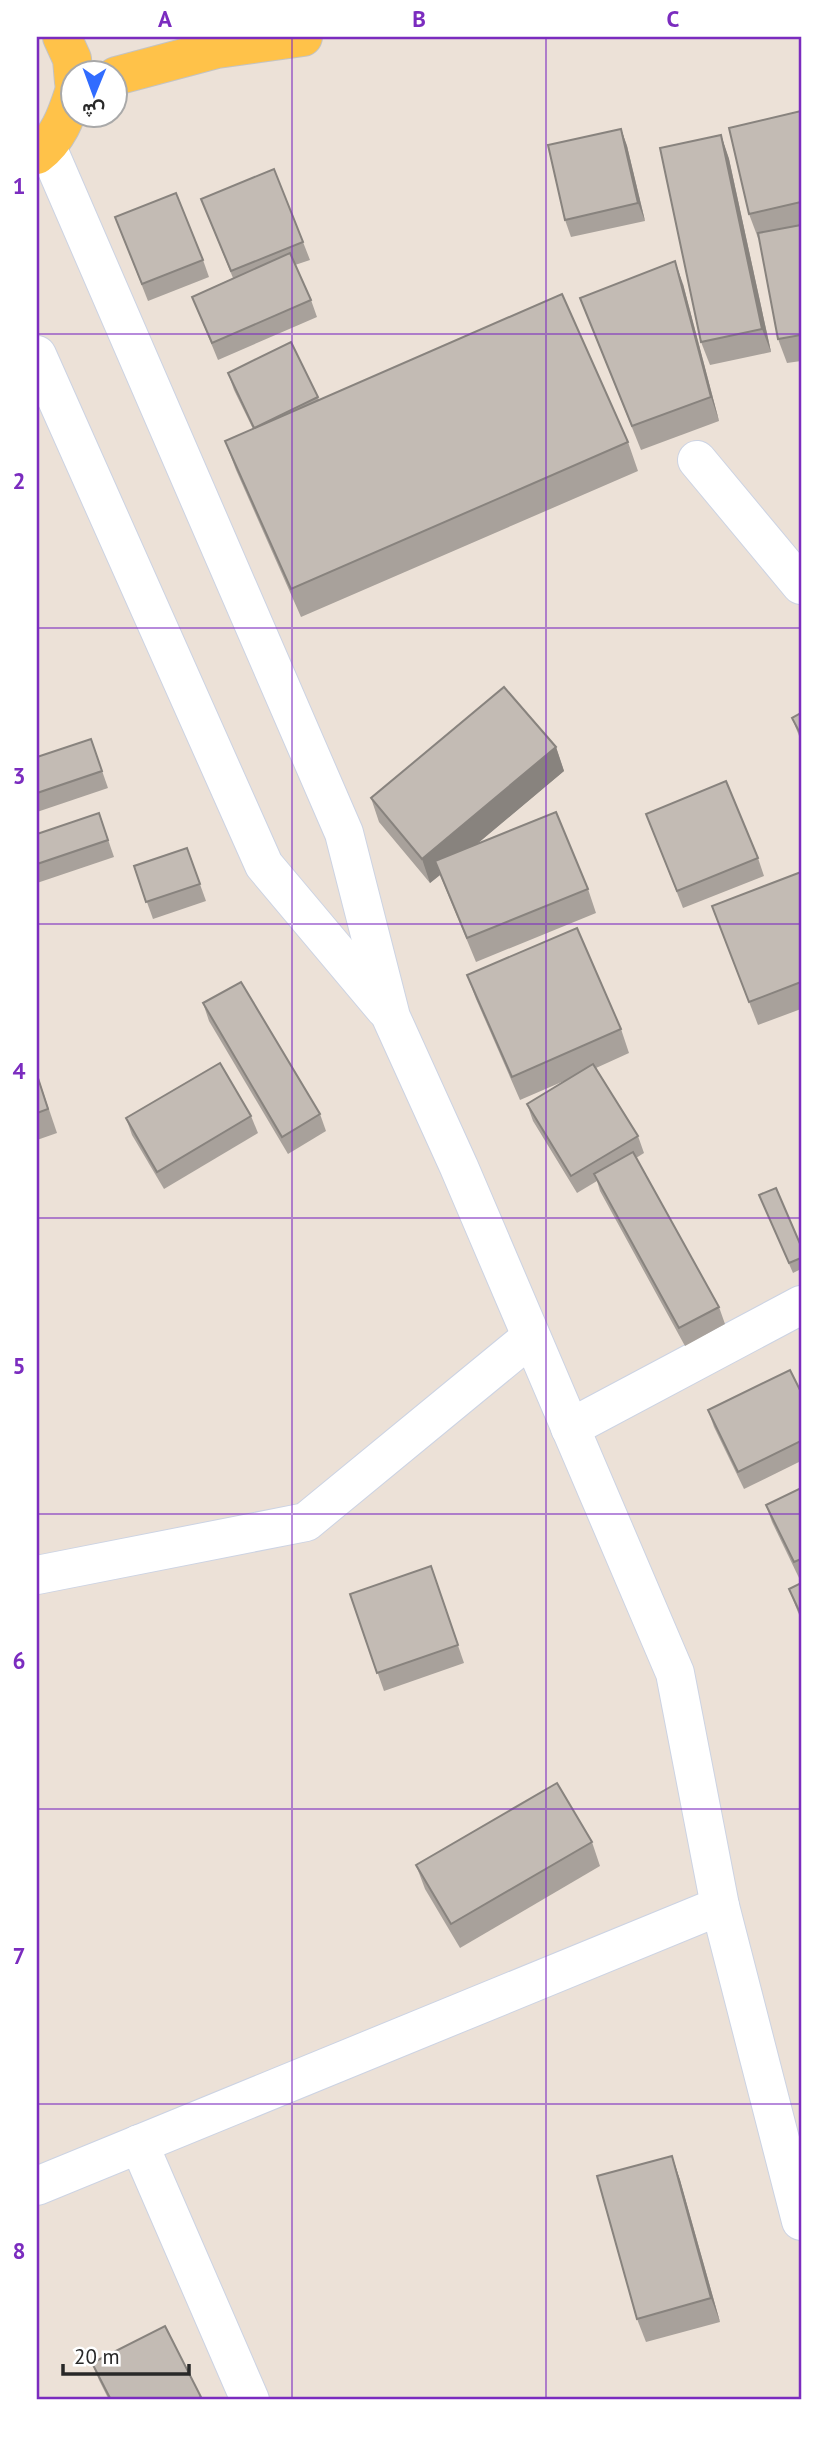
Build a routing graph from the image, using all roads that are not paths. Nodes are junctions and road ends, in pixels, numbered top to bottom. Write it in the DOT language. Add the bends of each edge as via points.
graph roads {
  1 [pos="62,37"];
  2 [pos="303,37"];
  3 [pos="72,60"];
  4 [pos="130,72"];
  5 [pos="60,128"];
  6 [pos="42,151"];
  7 [pos="37,355"];
  8 [pos="697,460"];
  9 [pos="801,585"];
  10 [pos="391,1017"];
  11 [pos="801,1305"];
  12 [pos="531,1337"];
  13 [pos="570,1428"];
  14 [pos="37,1575"];
  15 [pos="720,1906"];
  16 [pos="139,2144"];
  17 [pos="37,2186"];
  18 [pos="801,2221"];
  19 [pos="250,2400"];
  1 -- 3 [label="main road"];
  2 -- 4 [label="main road" via="217,49"];
  5 -- 6 [label="main road"];
  6 -- 10 [label="street" via="344,832"];
  7 -- 10 [label="street" via="264,865"];
  8 -- 9 [label="street"];
  10 -- 12 [label="street"];
  11 -- 13 [label="street"];
  12 -- 13 [label="street"];
  12 -- 14 [label="street" via="306,1522"];
  13 -- 15 [label="street" via="675,1673"];
  15 -- 16 [label="street"];
  15 -- 18 [label="street"];
  16 -- 17 [label="street"];
  16 -- 19 [label="street"];
}
